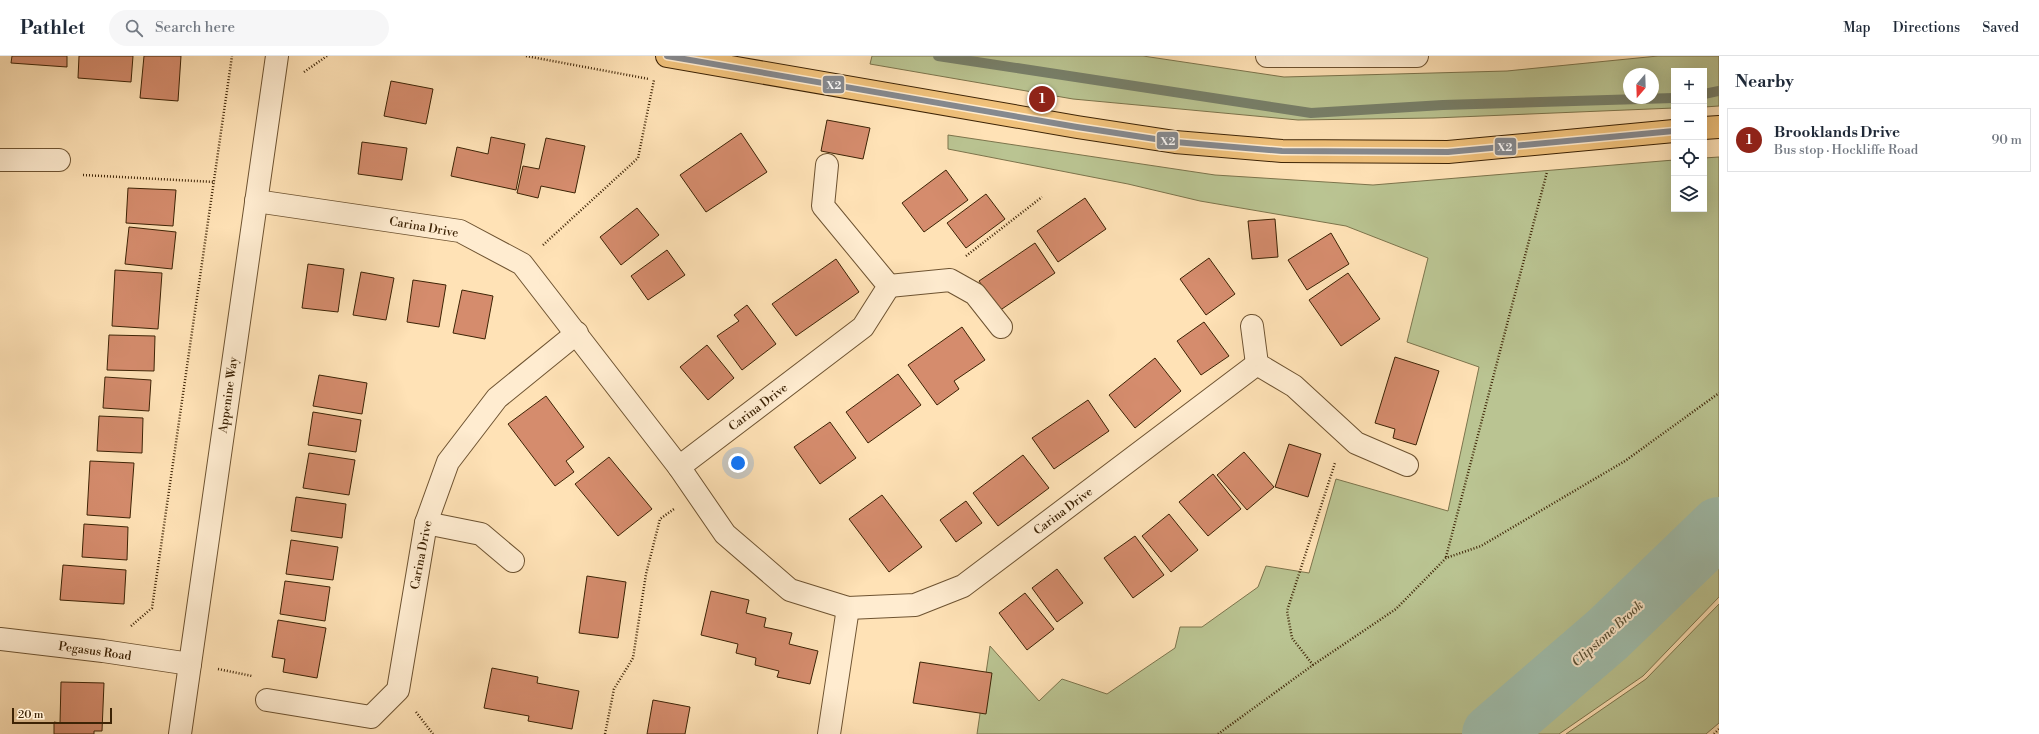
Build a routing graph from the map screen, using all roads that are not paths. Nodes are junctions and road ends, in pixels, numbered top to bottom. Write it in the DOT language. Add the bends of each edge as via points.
graph roads {
  1 [pos="277,56"];
  2 [pos="667,56"];
  3 [pos="1267,56"];
  4 [pos="1417,56"];
  5 [pos="716,60"];
  6 [pos="1719,127"];
  7 [pos="1707,128"];
  8 [pos="1671,131"];
  9 [pos="0,160"];
  10 [pos="59,160"];
  11 [pos="827,165"];
  12 [pos="256,201"];
  13 [pos="889,286"];
  14 [pos="1252,326"];
  15 [pos="1001,327"];
  16 [pos="576,333"];
  17 [pos="1257,364"];
  18 [pos="1407,465"];
  19 [pos="680,467"];
  20 [pos="426,523"];
  21 [pos="513,561"];
  22 [pos="848,608"];
  23 [pos="0,639"];
  24 [pos="190,664"];
  25 [pos="267,700"];
  26 [pos="180,734"];
  27 [pos="829,734"];
  1 -- 12 [label="street, Appenine Way"];
  2 -- 5 [label="main road"];
  3 -- 4 [label="street"];
  5 -- 8 [label="main road" via="1175,142 1282,151 1448,152"];
  6 -- 7 [label="main road"];
  9 -- 10 [label="street"];
  11 -- 13 [label="street" via="823,206"];
  12 -- 16 [label="street, Carina Drive" via="460,232 522,264"];
  12 -- 24 [label="street, Appenine Way"];
  13 -- 15 [label="street" via="950,280 975,294"];
  13 -- 19 [label="street, Carina Drive" via="863,327"];
  14 -- 17 [label="street"];
  16 -- 19 [label="street, Carina Drive"];
  16 -- 20 [label="street, Carina Drive" via="497,398 448,462"];
  17 -- 18 [label="street" via="1294,386 1356,443"];
  17 -- 22 [label="street, Carina Drive" via="963,586 915,605"];
  19 -- 22 [label="street, Carina Drive" via="725,534 790,590"];
  20 -- 21 [label="street" via="480,534"];
  20 -- 25 [label="street, Carina Drive" via="398,690 370,716"];
  22 -- 27 [label="street"];
  23 -- 24 [label="street, Pegasus Road"];
  24 -- 26 [label="street, Appenine Way"];
}
